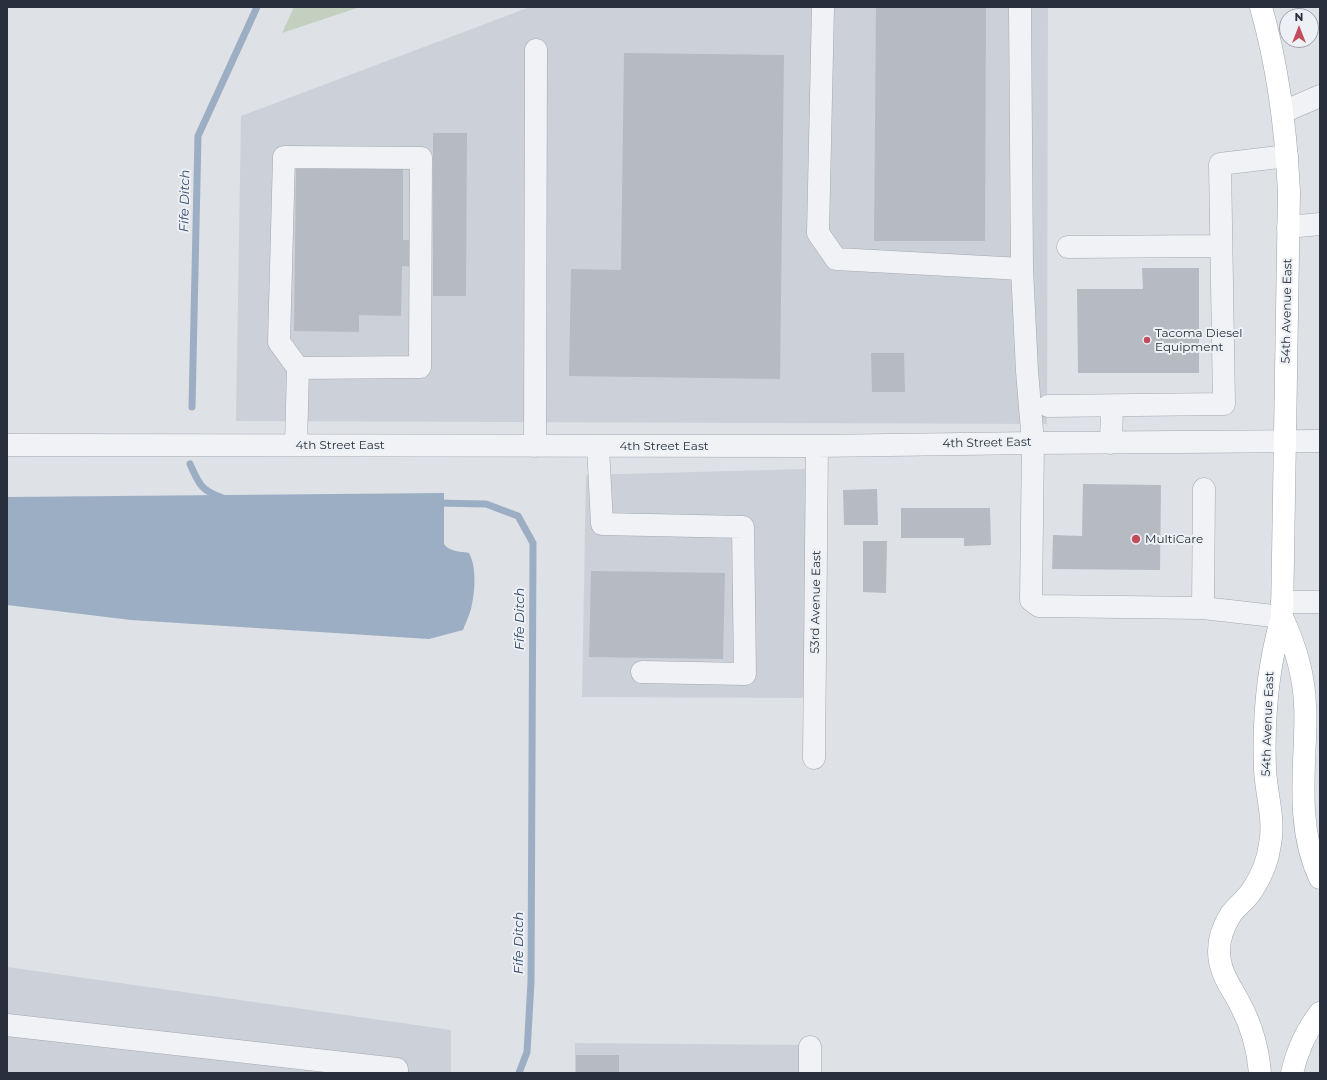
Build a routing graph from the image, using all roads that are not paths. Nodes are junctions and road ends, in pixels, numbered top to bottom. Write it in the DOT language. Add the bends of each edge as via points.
graph roads {
  1 [pos="823,7"];
  2 [pos="1020,7"];
  3 [pos="1261,7"];
  4 [pos="536,50"];
  5 [pos="1320,96"];
  6 [pos="1282,112"];
  7 [pos="1287,156"];
  8 [pos="1320,224"];
  9 [pos="1288,227"];
  10 [pos="1222,246"];
  11 [pos="1068,247"];
  12 [pos="1022,269"];
  13 [pos="298,368"];
  14 [pos="1048,406"];
  15 [pos="1112,406"];
  16 [pos="1285,441"];
  17 [pos="1320,441"];
  18 [pos="1033,443"];
  19 [pos="1111,443"];
  20 [pos="7,445"];
  21 [pos="296,445"];
  22 [pos="534,446"];
  23 [pos="598,446"];
  24 [pos="817,446"];
  25 [pos="1204,489"];
  26 [pos="1320,602"];
  27 [pos="1203,608"];
  28 [pos="1282,609"];
  29 [pos="642,672"];
  30 [pos="814,758"];
  31 [pos="1320,878"];
  32 [pos="1320,1013"];
  33 [pos="7,1025"];
  34 [pos="810,1047"];
  35 [pos="397,1073"];
  36 [pos="810,1073"];
  37 [pos="1260,1073"];
  38 [pos="1292,1073"];
  1 -- 12 [label="street" via="818,233 836,259"];
  2 -- 12 [label="street"];
  3 -- 6 [label="main road, 54th Avenue East"];
  4 -- 22 [label="street"];
  5 -- 6 [label="street"];
  6 -- 7 [label="main road, 54th Avenue East"];
  7 -- 9 [label="main road, 54th Avenue East"];
  7 -- 10 [label="street" via="1220,164"];
  8 -- 9 [label="street"];
  9 -- 16 [label="main road, 54th Avenue East"];
  10 -- 11 [label="street"];
  10 -- 15 [label="street" via="1224,404"];
  12 -- 18 [label="street"];
  13 -- 13 [label="street" via="279,342 284,157 421,158 420,368"];
  13 -- 21 [label="street"];
  14 -- 15 [label="street"];
  15 -- 19 [label="street"];
  16 -- 17 [label="street, 4th Street East"];
  16 -- 19 [label="street, 4th Street East"];
  16 -- 28 [label="main road, 54th Avenue East"];
  18 -- 19 [label="street, 4th Street East"];
  18 -- 24 [label="street, 4th Street East"];
  18 -- 27 [label="street" via="1031,600 1039,606"];
  20 -- 21 [label="street, 4th Street East"];
  21 -- 22 [label="street, 4th Street East"];
  22 -- 23 [label="street, 4th Street East"];
  23 -- 24 [label="street, 4th Street East"];
  23 -- 29 [label="street" via="602,524 743,527 746,674"];
  24 -- 30 [label="street, 53rd Avenue East"];
  25 -- 27 [label="street"];
  26 -- 28 [label="street"];
  27 -- 28 [label="street"];
  28 -- 31 [label="main road, 54th Avenue East" via="1304,684 1304,814 1311,852"];
  28 -- 37 [label="main road, 54th Avenue East" via="1268,689 1265,769 1271,816 1271,844 1261,876 1224,927 1219,951 1224,976 1251,1027"];
  32 -- 38 [label="main road" via="1301,1044"];
  33 -- 35 [label="street" via="397,1069"];
  34 -- 36 [label="street"];
}
